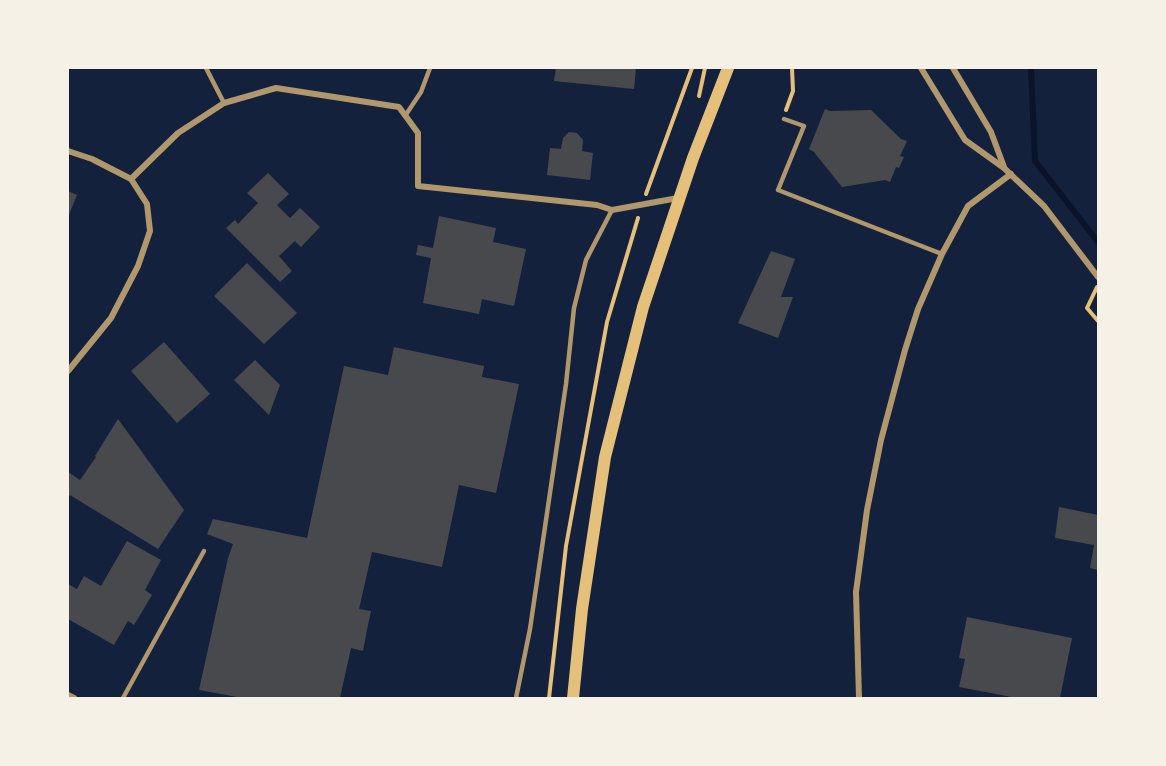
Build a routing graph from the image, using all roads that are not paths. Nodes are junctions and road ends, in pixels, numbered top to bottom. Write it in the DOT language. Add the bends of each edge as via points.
graph roads {
  1 [pos="206,68"];
  2 [pos="430,68"];
  3 [pos="728,68"];
  4 [pos="921,68"];
  5 [pos="953,68"];
  6 [pos="224,103"];
  7 [pos="405,116"];
  8 [pos="784,119"];
  9 [pos="68,150"];
  10 [pos="1004,168"];
  11 [pos="1011,174"];
  12 [pos="131,179"];
  13 [pos="680,198"];
  14 [pos="612,210"];
  15 [pos="942,254"];
  16 [pos="1098,277"];
  17 [pos="68,371"];
  18 [pos="204,551"];
  19 [pos="68,695"];
  20 [pos="74,699"];
  21 [pos="123,699"];
  22 [pos="516,699"];
  23 [pos="573,699"];
  24 [pos="859,699"];
  1 -- 6 [label="lane"];
  2 -- 7 [label="lane" via="421,92"];
  3 -- 13 [label="main road"];
  4 -- 10 [label="street" via="965,140"];
  5 -- 10 [label="street" via="991,132"];
  6 -- 7 [label="street" via="276,88 399,107"];
  6 -- 12 [label="street" via="178,133"];
  7 -- 14 [label="street" via="418,133 418,186 597,205"];
  8 -- 15 [label="lane" via="804,126 778,190"];
  9 -- 12 [label="street"];
  10 -- 11 [label="street"];
  11 -- 15 [label="street" via="968,206"];
  11 -- 16 [label="street" via="1044,206"];
  12 -- 17 [label="street" via="147,204 150,231 138,266 111,318"];
  13 -- 14 [label="street"];
  13 -- 23 [label="main road" via="643,307 605,457"];
  14 -- 22 [label="lane" via="586,260 574,308 530,629"];
  15 -- 24 [label="street" via="918,309 880,440 856,592"];
  18 -- 21 [label="lane"];
  19 -- 20 [label="street"];
}
